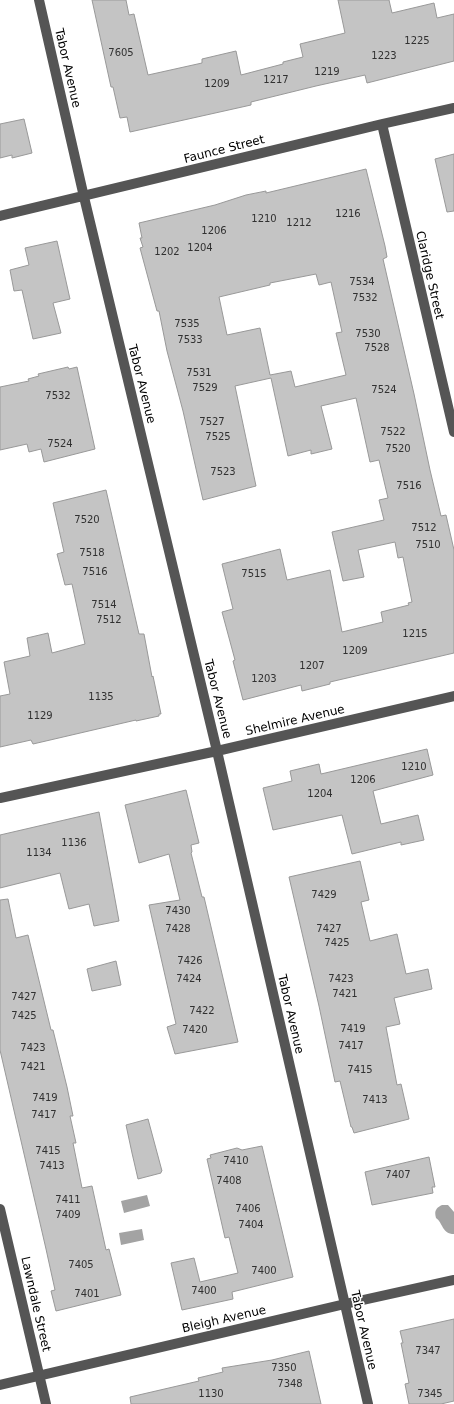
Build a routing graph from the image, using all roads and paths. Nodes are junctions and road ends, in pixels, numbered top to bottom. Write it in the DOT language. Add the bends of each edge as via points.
graph roads {
  1 [pos="39,0"];
  2 [pos="454,108"];
  3 [pos="382,124"];
  4 [pos="84,197"];
  5 [pos="0,216"];
  6 [pos="454,432"];
  7 [pos="454,696"];
  8 [pos="217,751"];
  9 [pos="0,798"];
  10 [pos="0,1209"];
  11 [pos="454,1280"];
  12 [pos="345,1304"];
  13 [pos="40,1376"];
  14 [pos="0,1385"];
  15 [pos="46,1404"];
  16 [pos="368,1404"];
  1 -- 4 [label="street, Tabor Avenue"];
  2 -- 3 [label="street, Faunce Street"];
  3 -- 4 [label="street, Faunce Street"];
  3 -- 6 [label="street, Claridge Street"];
  4 -- 5 [label="street, Faunce Street"];
  4 -- 8 [label="street, Tabor Avenue"];
  7 -- 8 [label="street, Shelmire Avenue"];
  8 -- 9 [label="street, Shelmire Avenue"];
  8 -- 12 [label="street, Tabor Avenue"];
  10 -- 13 [label="street, Lawndale Street"];
  11 -- 12 [label="street, Bleigh Avenue"];
  12 -- 13 [label="street, Bleigh Avenue"];
  12 -- 16 [label="street, Tabor Avenue"];
  13 -- 14 [label="street, Bleigh Avenue"];
  13 -- 15 [label="street, Lawndale Street"];
}
